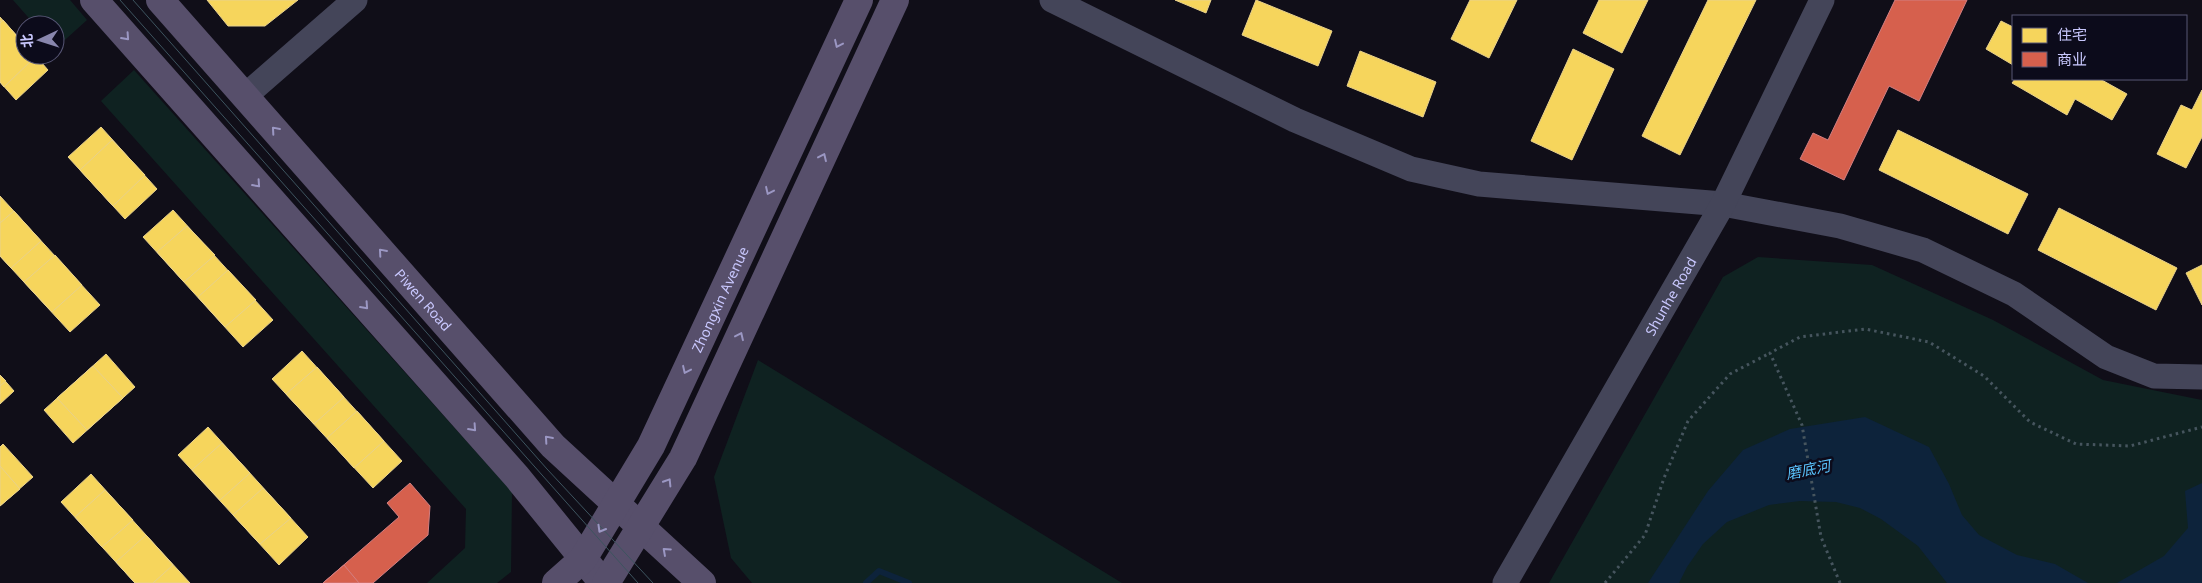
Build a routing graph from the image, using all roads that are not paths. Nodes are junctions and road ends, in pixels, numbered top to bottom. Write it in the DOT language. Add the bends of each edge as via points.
graph roads {
  1 [pos="94,0"];
  2 [pos="160,0"];
  3 [pos="355,0"];
  4 [pos="859,0"];
  5 [pos="895,0"];
  6 [pos="1052,0"];
  7 [pos="1822,0"];
  8 [pos="245,96"];
  9 [pos="1723,204"];
  10 [pos="2202,377"];
  11 [pos="616,505"];
  12 [pos="640,528"];
  13 [pos="583,559"];
  14 [pos="556,583"];
  15 [pos="604,583"];
  16 [pos="702,583"];
  17 [pos="1505,583"];
  1 -- 13 [label="main road, one-way" via="517,477"];
  2 -- 8 [label="main road, Piwen Road"];
  3 -- 8 [label="street"];
  4 -- 11 [label="main road, Zhongxin Avenue, one-way" via="650,446"];
  12 -- 5 [label="main road, one-way" via="683,458"];
  6 -- 9 [label="street" via="1295,120 1411,169 1479,184"];
  7 -- 9 [label="street, Shunhe Road"];
  11 -- 8 [label="main road, Piwen Road, one-way" via="553,446"];
  9 -- 10 [label="street" via="1840,226 1923,250 2014,294 2106,356 2154,376"];
  9 -- 17 [label="street, Shunhe Road"];
  11 -- 12 [label="main road, Piwen Road"];
  11 -- 13 [label="main road, Zhongxin Avenue, one-way"];
  12 -- 15 [label="main road"];
  16 -- 12 [label="main road, Piwen Road, one-way"];
  13 -- 14 [label="main road, Zhongxin Avenue"];
  13 -- 15 [label="main road"];
}
